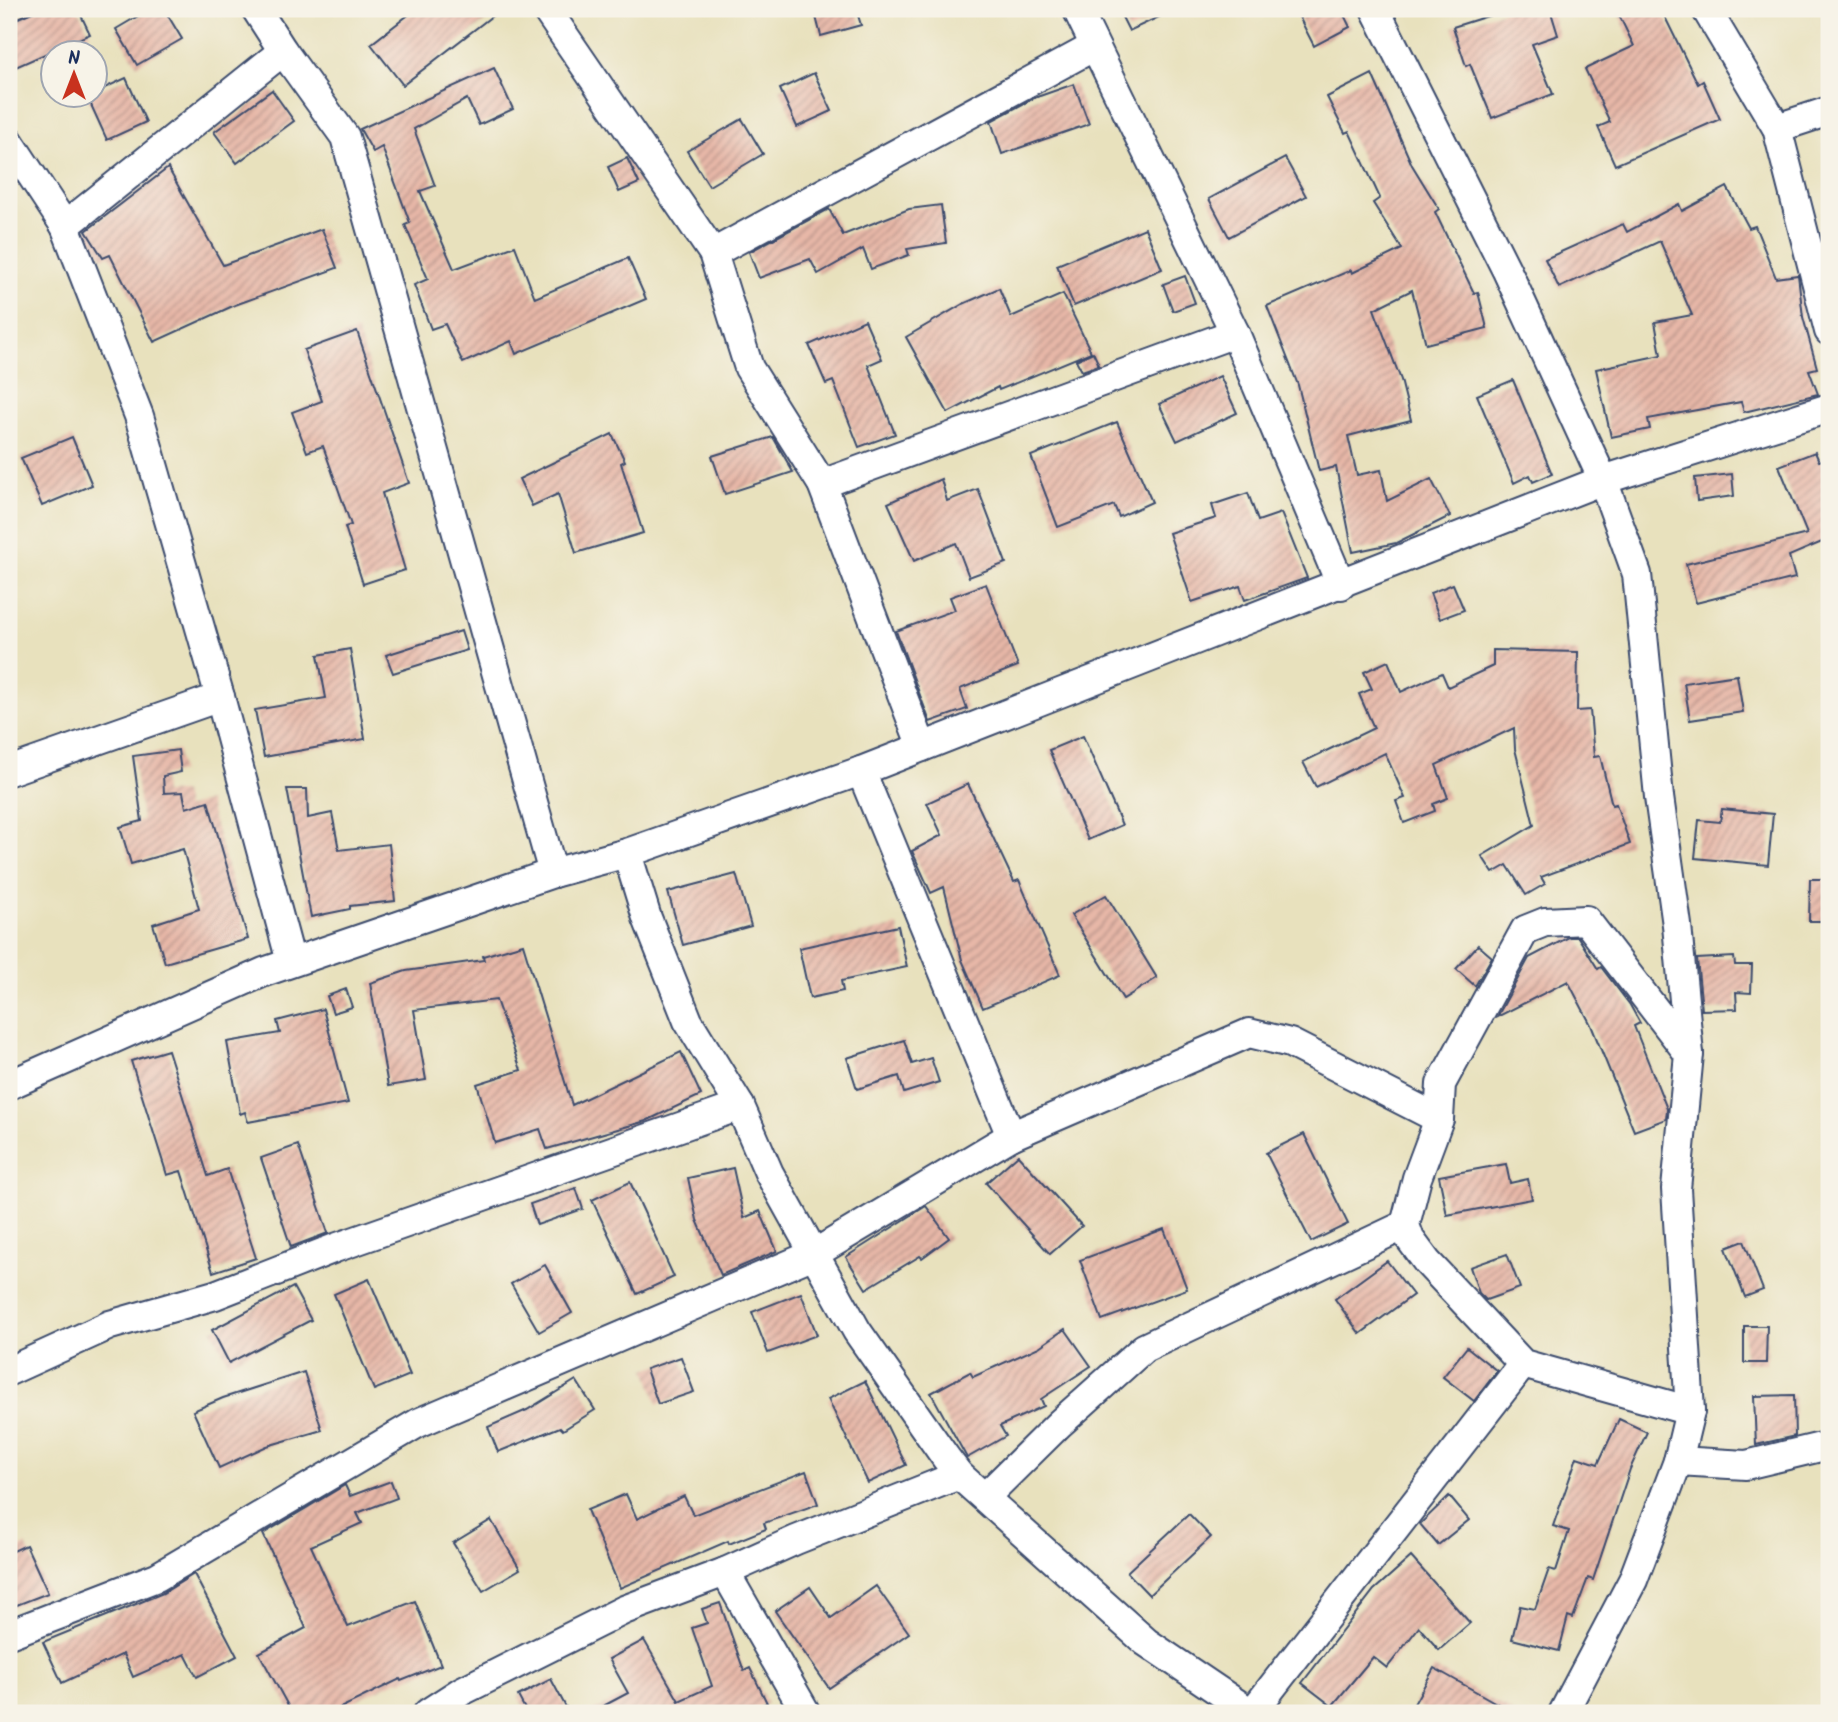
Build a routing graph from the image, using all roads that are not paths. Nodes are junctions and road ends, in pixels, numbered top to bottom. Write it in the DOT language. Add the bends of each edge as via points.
graph roads {
  1 [pos="256,9"];
  2 [pos="1077,9"];
  3 [pos="1375,9"];
  4 [pos="1706,9"];
  5 [pos="550,10"];
  6 [pos="1093,47"];
  7 [pos="283,51"];
  8 [pos="1829,111"];
  9 [pos="1777,128"];
  10 [pos="9,141"];
  11 [pos="65,226"];
  12 [pos="713,253"];
  13 [pos="1829,331"];
  14 [pos="1235,333"];
  15 [pos="1829,408"];
  16 [pos="1603,480"];
  17 [pos="822,484"];
  18 [pos="1340,585"];
  19 [pos="220,697"];
  20 [pos="922,747"];
  21 [pos="9,771"];
  22 [pos="862,771"];
  23 [pos="627,853"];
  24 [pos="553,873"];
  25 [pos="291,962"];
  26 [pos="1689,1054"];
  27 [pos="9,1084"];
  28 [pos="740,1105"];
  29 [pos="1439,1119"];
  30 [pos="1011,1136"];
  31 [pos="1405,1225"];
  32 [pos="814,1254"];
  33 [pos="1523,1364"];
  34 [pos="9,1371"];
  35 [pos="1690,1411"];
  36 [pos="1829,1444"];
  37 [pos="1678,1461"];
  38 [pos="959,1475"];
  39 [pos="985,1497"];
  40 [pos="725,1572"];
  41 [pos="9,1634"];
  42 [pos="428,1713"];
  43 [pos="806,1713"];
  44 [pos="1252,1713"];
  45 [pos="1563,1713"];
  1 -- 7 [label="street"];
  2 -- 6 [label="street"];
  3 -- 16 [label="street" via="1507,271"];
  4 -- 9 [label="street"];
  5 -- 12 [label="street"];
  6 -- 12 [label="street"];
  6 -- 14 [label="street"];
  7 -- 11 [label="street"];
  7 -- 24 [label="street" via="345,137"];
  8 -- 9 [label="street"];
  9 -- 13 [label="street"];
  10 -- 11 [label="street"];
  11 -- 19 [label="street" via="139,416"];
  12 -- 17 [label="street" via="749,368"];
  14 -- 17 [label="street"];
  14 -- 18 [label="street"];
  15 -- 16 [label="street"];
  16 -- 18 [label="street"];
  16 -- 26 [label="street" via="1637,574"];
  17 -- 20 [label="street"];
  18 -- 20 [label="street"];
  19 -- 21 [label="street"];
  19 -- 25 [label="street"];
  20 -- 22 [label="street"];
  22 -- 23 [label="street"];
  22 -- 30 [label="street"];
  23 -- 24 [label="street"];
  23 -- 28 [label="street" via="688,1021"];
  24 -- 25 [label="street"];
  25 -- 27 [label="street"];
  26 -- 29 [label="street" via="1586,920 1533,925 1525,930 1441,1084"];
  26 -- 35 [label="street" via="1676,1189"];
  28 -- 32 [label="street" via="769,1173"];
  28 -- 34 [label="street" via="215,1295 110,1325"];
  29 -- 30 [label="street" via="1290,1043 1249,1032"];
  29 -- 31 [label="street"];
  30 -- 32 [label="street"];
  31 -- 33 [label="street" via="1427,1262"];
  31 -- 39 [label="street" via="1144,1348"];
  32 -- 38 [label="street" via="857,1331"];
  32 -- 41 [label="street" via="418,1423 157,1577"];
  33 -- 35 [label="street"];
  33 -- 44 [label="street"];
  35 -- 37 [label="street"];
  36 -- 37 [label="street" via="1746,1465"];
  37 -- 45 [label="street" via="1633,1580"];
  38 -- 39 [label="street"];
  38 -- 40 [label="street"];
  39 -- 44 [label="street" via="1146,1642"];
  40 -- 42 [label="street" via="624,1610 461,1691"];
  40 -- 43 [label="street"];
}
